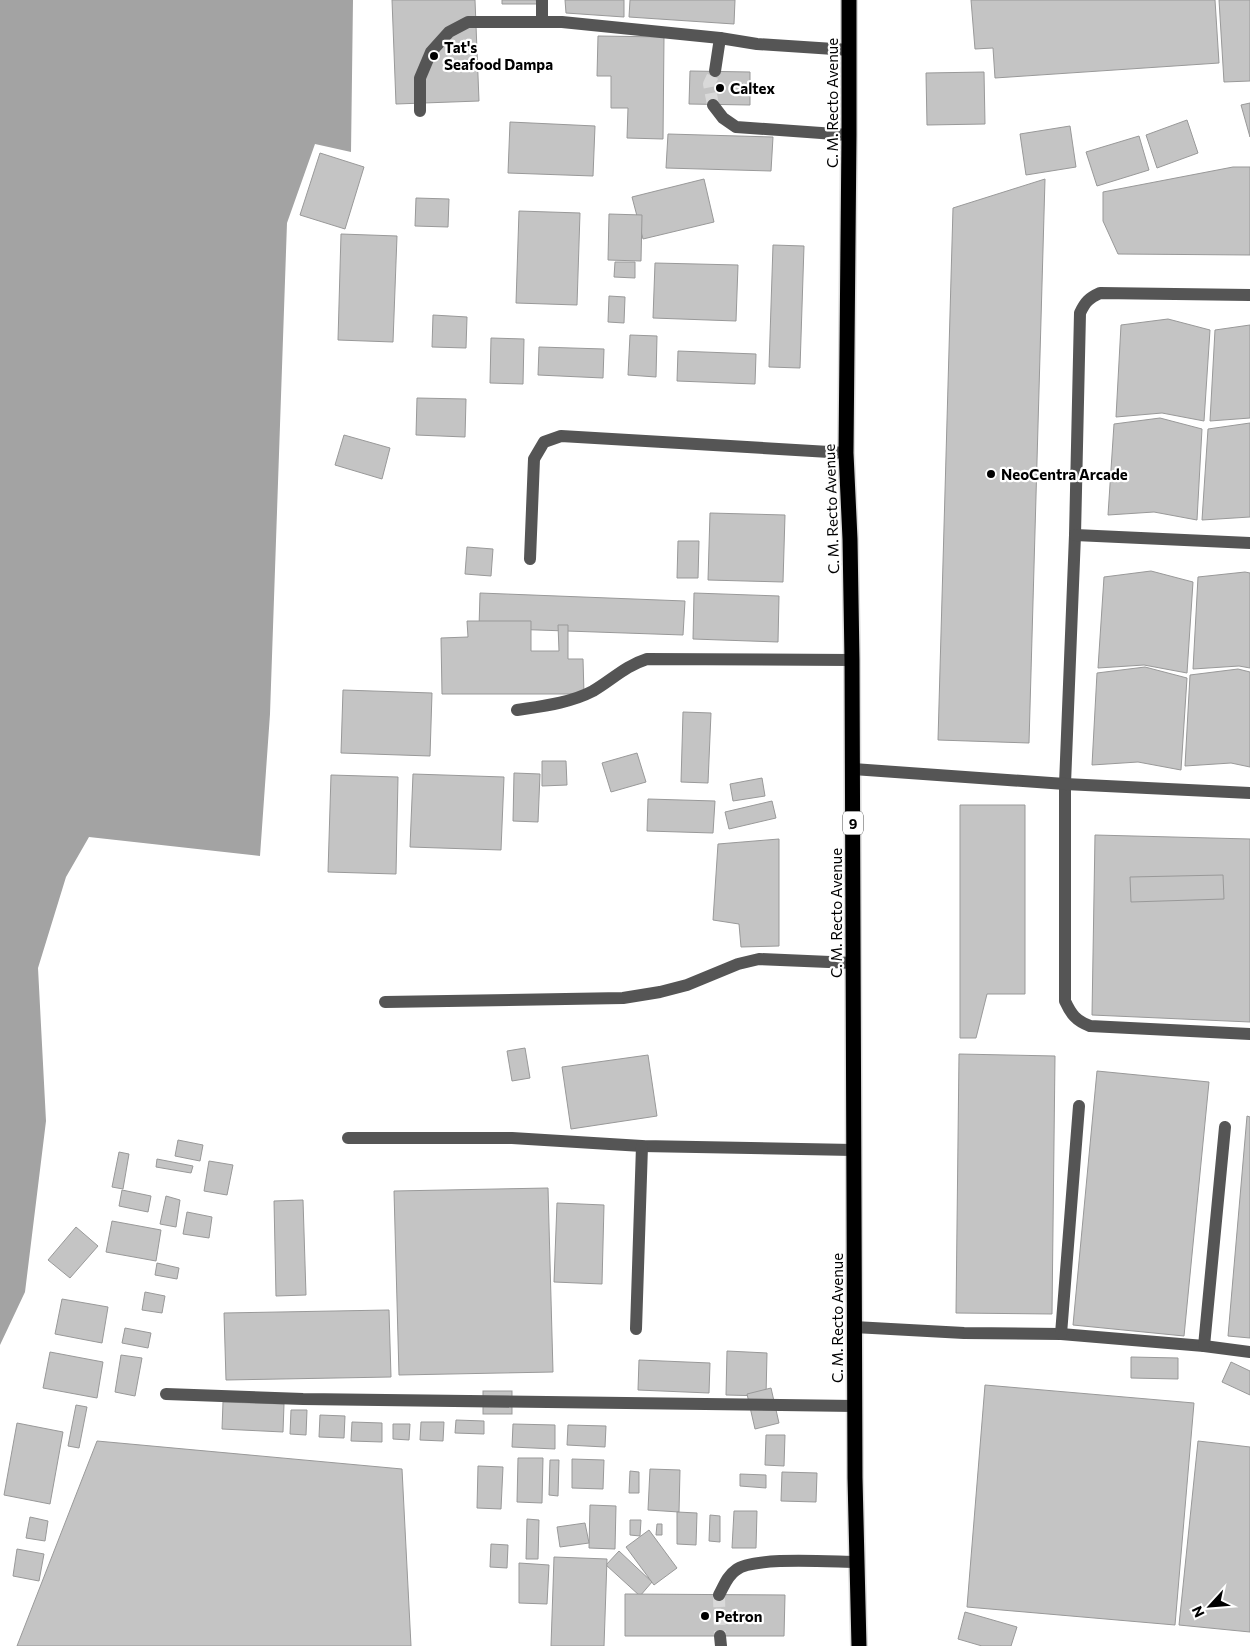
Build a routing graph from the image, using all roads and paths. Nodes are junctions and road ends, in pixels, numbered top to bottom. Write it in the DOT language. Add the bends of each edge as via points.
graph roads {
  1 [pos="542,0"];
  2 [pos="849,0"];
  3 [pos="542,22"];
  4 [pos="720,38"];
  5 [pos="849,50"];
  6 [pos="715,72"];
  7 [pos="713,105"];
  8 [pos="420,111"];
  9 [pos="850,135"];
  10 [pos="1250,295"];
  11 [pos="846,453"];
  12 [pos="1075,535"];
  13 [pos="1250,543"];
  14 [pos="530,559"];
  15 [pos="852,660"];
  16 [pos="517,710"];
  17 [pos="853,769"];
  18 [pos="1065,784"];
  19 [pos="1250,793"];
  20 [pos="853,963"];
  21 [pos="385,1002"];
  22 [pos="1250,1034"];
  23 [pos="1079,1106"];
  24 [pos="1225,1127"];
  25 [pos="348,1138"];
  26 [pos="642,1146"];
  27 [pos="853,1150"];
  28 [pos="854,1327"];
  29 [pos="636,1329"];
  30 [pos="1061,1334"];
  31 [pos="1204,1346"];
  32 [pos="1250,1352"];
  33 [pos="166,1394"];
  34 [pos="855,1406"];
  35 [pos="858,1562"];
  36 [pos="719,1595"];
  37 [pos="859,1646"];
  1 -- 3 [label="street"];
  2 -- 5 [label="highway, C. M. Recto Avenue / 9"];
  3 -- 4 [label="street"];
  3 -- 8 [label="street" via="468,22 449,32 431,52 420,78"];
  4 -- 5 [label="street" via="788,47"];
  4 -- 6 [label="street"];
  5 -- 9 [label="highway, C. M. Recto Avenue / 9"];
  7 -- 9 [label="street" via="722,118 736,127"];
  9 -- 11 [label="highway, C. M. Recto Avenue / 9"];
  10 -- 12 [label="street" via="1100,293 1085,303 1080,313"];
  11 -- 14 [label="street" via="561,436 544,442 534,459"];
  11 -- 15 [label="highway, C. M. Recto Avenue / 9"];
  12 -- 13 [label="street"];
  12 -- 18 [label="street"];
  15 -- 16 [label="street" via="647,659 632,664 593,691 566,701"];
  15 -- 17 [label="highway, C. M. Recto Avenue / 9"];
  17 -- 18 [label="street"];
  17 -- 20 [label="highway, C. M. Recto Avenue / 9"];
  18 -- 19 [label="street"];
  18 -- 22 [label="street" via="1065,1002 1071,1014 1090,1026"];
  20 -- 21 [label="street" via="758,959 687,985 623,998"];
  20 -- 27 [label="highway, C. M. Recto Avenue / 9"];
  23 -- 30 [label="street"];
  24 -- 31 [label="street"];
  25 -- 26 [label="street" via="512,1138"];
  26 -- 27 [label="street"];
  26 -- 29 [label="street"];
  27 -- 28 [label="highway, C. M. Recto Avenue / 9"];
  28 -- 30 [label="street"];
  28 -- 34 [label="highway, C. M. Recto Avenue / 9"];
  30 -- 31 [label="street"];
  31 -- 32 [label="street"];
  33 -- 34 [label="street"];
  34 -- 35 [label="highway, C. M. Recto Avenue / 9"];
  35 -- 36 [label="street" via="748,1564 736,1569"];
  35 -- 37 [label="highway, C. M. Recto Avenue / 9"];
}
